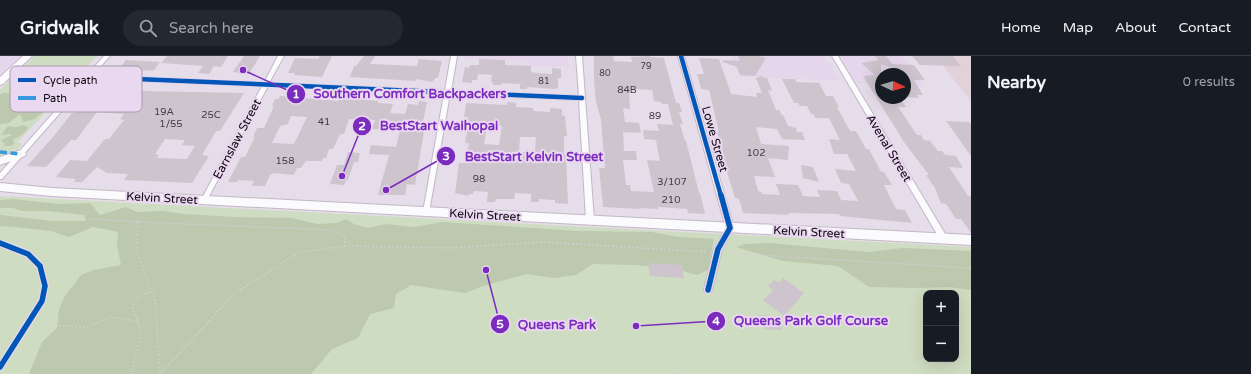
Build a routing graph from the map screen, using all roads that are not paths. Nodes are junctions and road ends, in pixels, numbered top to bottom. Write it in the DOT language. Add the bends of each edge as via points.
graph roads {
  1 [pos="28,56"];
  2 [pos="107,56"];
  3 [pos="281,56"];
  4 [pos="454,56"];
  5 [pos="579,56"];
  6 [pos="681,56"];
  7 [pos="835,56"];
  8 [pos="17,66"];
  9 [pos="98,66"];
  10 [pos="10,73"];
  11 [pos="142,79"];
  12 [pos="0,82"];
  13 [pos="266,84"];
  14 [pos="448,92"];
  15 [pos="582,98"];
  16 [pos="58,112"];
  17 [pos="21,154"];
  18 [pos="0,161"];
  19 [pos="0,177"];
  20 [pos="0,187"];
  21 [pos="204,200"];
  22 [pos="426,212"];
  23 [pos="590,220"];
  24 [pos="730,228"];
  25 [pos="944,239"];
  26 [pos="971,240"];
  27 [pos="0,243"];
  28 [pos="708,290"];
  29 [pos="0,367"];
  1 -- 8 [label="main road"];
  2 -- 9 [label="street"];
  3 -- 13 [label="street, Earnslaw Street"];
  4 -- 14 [label="street"];
  5 -- 15 [label="street"];
  6 -- 24 [label="street, Lowe Street"];
  7 -- 25 [label="street, Avenal Street"];
  10 -- 12 [label="main road"];
  11 -- 13 [label="street"];
  13 -- 14 [label="street"];
  13 -- 21 [label="street, Earnslaw Street"];
  14 -- 15 [label="street"];
  14 -- 22 [label="street"];
  15 -- 23 [label="street"];
  16 -- 17 [label="street"];
  17 -- 18 [label="main road"];
  17 -- 19 [label="street"];
  20 -- 21 [label="main road, Kelvin Street" via="28,191"];
  21 -- 22 [label="main road, Kelvin Street"];
  22 -- 23 [label="main road, Kelvin Street"];
  23 -- 24 [label="main road, Kelvin Street"];
  24 -- 25 [label="main road, Kelvin Street"];
  24 -- 28 [label="street" via="717,252"];
  25 -- 26 [label="main road, Kelvin Street"];
  27 -- 29 [label="lane" via="28,254 40,266 45,286 42,301"];
}
